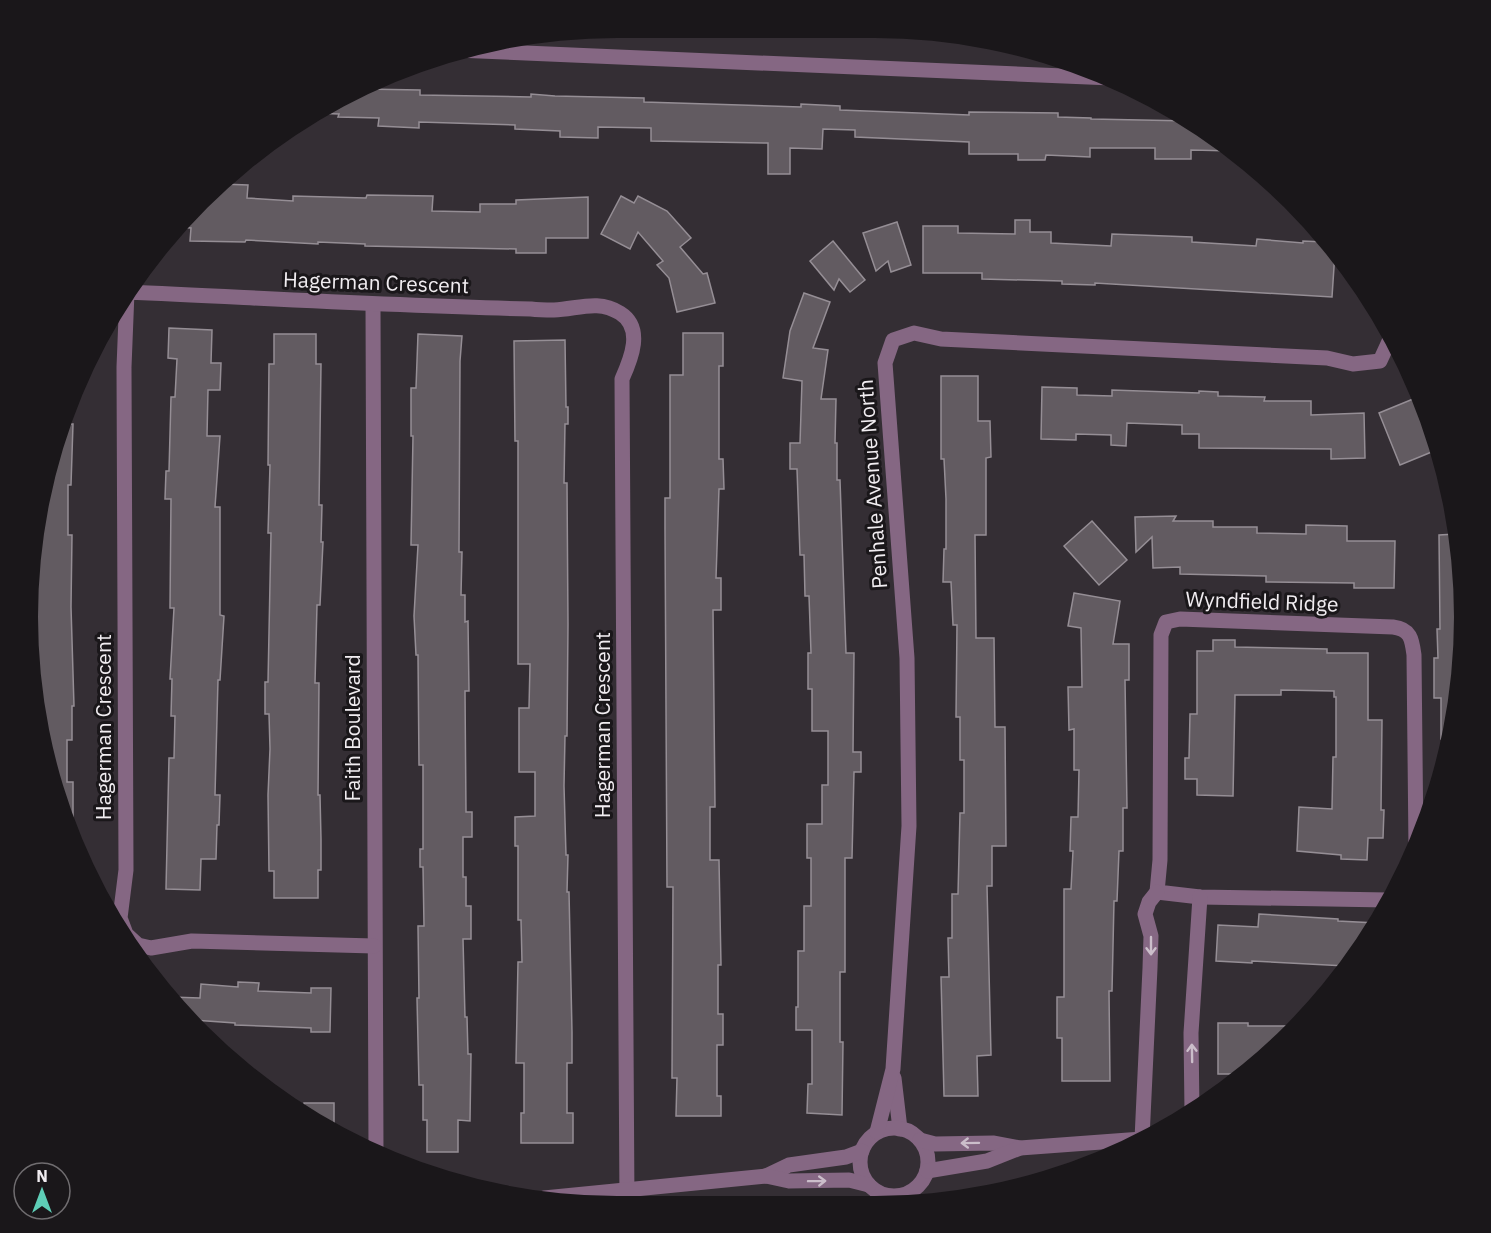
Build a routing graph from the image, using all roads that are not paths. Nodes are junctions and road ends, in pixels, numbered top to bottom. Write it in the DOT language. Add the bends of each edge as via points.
graph roads {
  1 [pos="492,52"];
  2 [pos="1083,77"];
  3 [pos="137,293"];
  4 [pos="373,305"];
  5 [pos="126,309"];
  6 [pos="1386,346"];
  7 [pos="1416,821"];
  8 [pos="1157,892"];
  9 [pos="1200,897"];
  10 [pos="1379,900"];
  11 [pos="120,915"];
  12 [pos="140,946"];
  13 [pos="374,946"];
  14 [pos="893,1069"];
  15 [pos="1192,1101"];
  16 [pos="900,1129"];
  17 [pos="1142,1130"];
  18 [pos="877,1132"];
  19 [pos="920,1140"];
  20 [pos="1120,1141"];
  21 [pos="376,1143"];
  22 [pos="1020,1148"];
  23 [pos="862,1151"];
  24 [pos="927,1171"];
  25 [pos="766,1176"];
  26 [pos="627,1189"];
  27 [pos="580,1194"];
  28 [pos="875,1194"];
  29 [pos="910,1194"];
  30 [pos="627,1196"];
  1 -- 2 [label="street"];
  3 -- 4 [label="street, Hagerman Crescent"];
  4 -- 13 [label="street, Faith Boulevard"];
  4 -- 26 [label="street, Hagerman Crescent" via="554,310 597,305 622,314 631,325 632,358 622,379"];
  5 -- 11 [label="street, Hagerman Crescent" via="126,870"];
  6 -- 14 [label="street, Penhale Avenue North" via="1380,361 1353,364 1327,358 941,339 914,333 893,340 885,363 907,658 909,826"];
  7 -- 8 [label="street, Wyndfield Ridge" via="1414,655 1407,632 1394,627 1180,618 1166,622 1161,635"];
  8 -- 9 [label="street"];
  8 -- 17 [label="street, Wyndfield Ridge, one-way" via="1145,914 1151,936"];
  9 -- 10 [label="street"];
  15 -- 9 [label="street, one-way" via="1191,1033"];
  12 -- 13 [label="street, Hagerman Crescent" via="151,948 192,941"];
  13 -- 21 [label="street, Faith Boulevard"];
  14 -- 16 [label="street, Penhale Avenue North"];
  14 -- 18 [label="street, Penhale Avenue North"];
  16 -- 18 [label="street"];
  16 -- 19 [label="street"];
  18 -- 23 [label="street"];
  22 -- 19 [label="street, one-way"];
  19 -- 24 [label="street" via="927,1153"];
  20 -- 22 [label="street"];
  22 -- 24 [label="street" via="987,1161"];
  23 -- 25 [label="street" via="789,1165"];
  23 -- 28 [label="street" via="862,1174"];
  24 -- 29 [label="street"];
  25 -- 26 [label="street"];
  25 -- 28 [label="street, one-way" via="789,1181 849,1180"];
  26 -- 27 [label="street"];
  26 -- 30 [label="street, Hagerman Crescent"];
}
